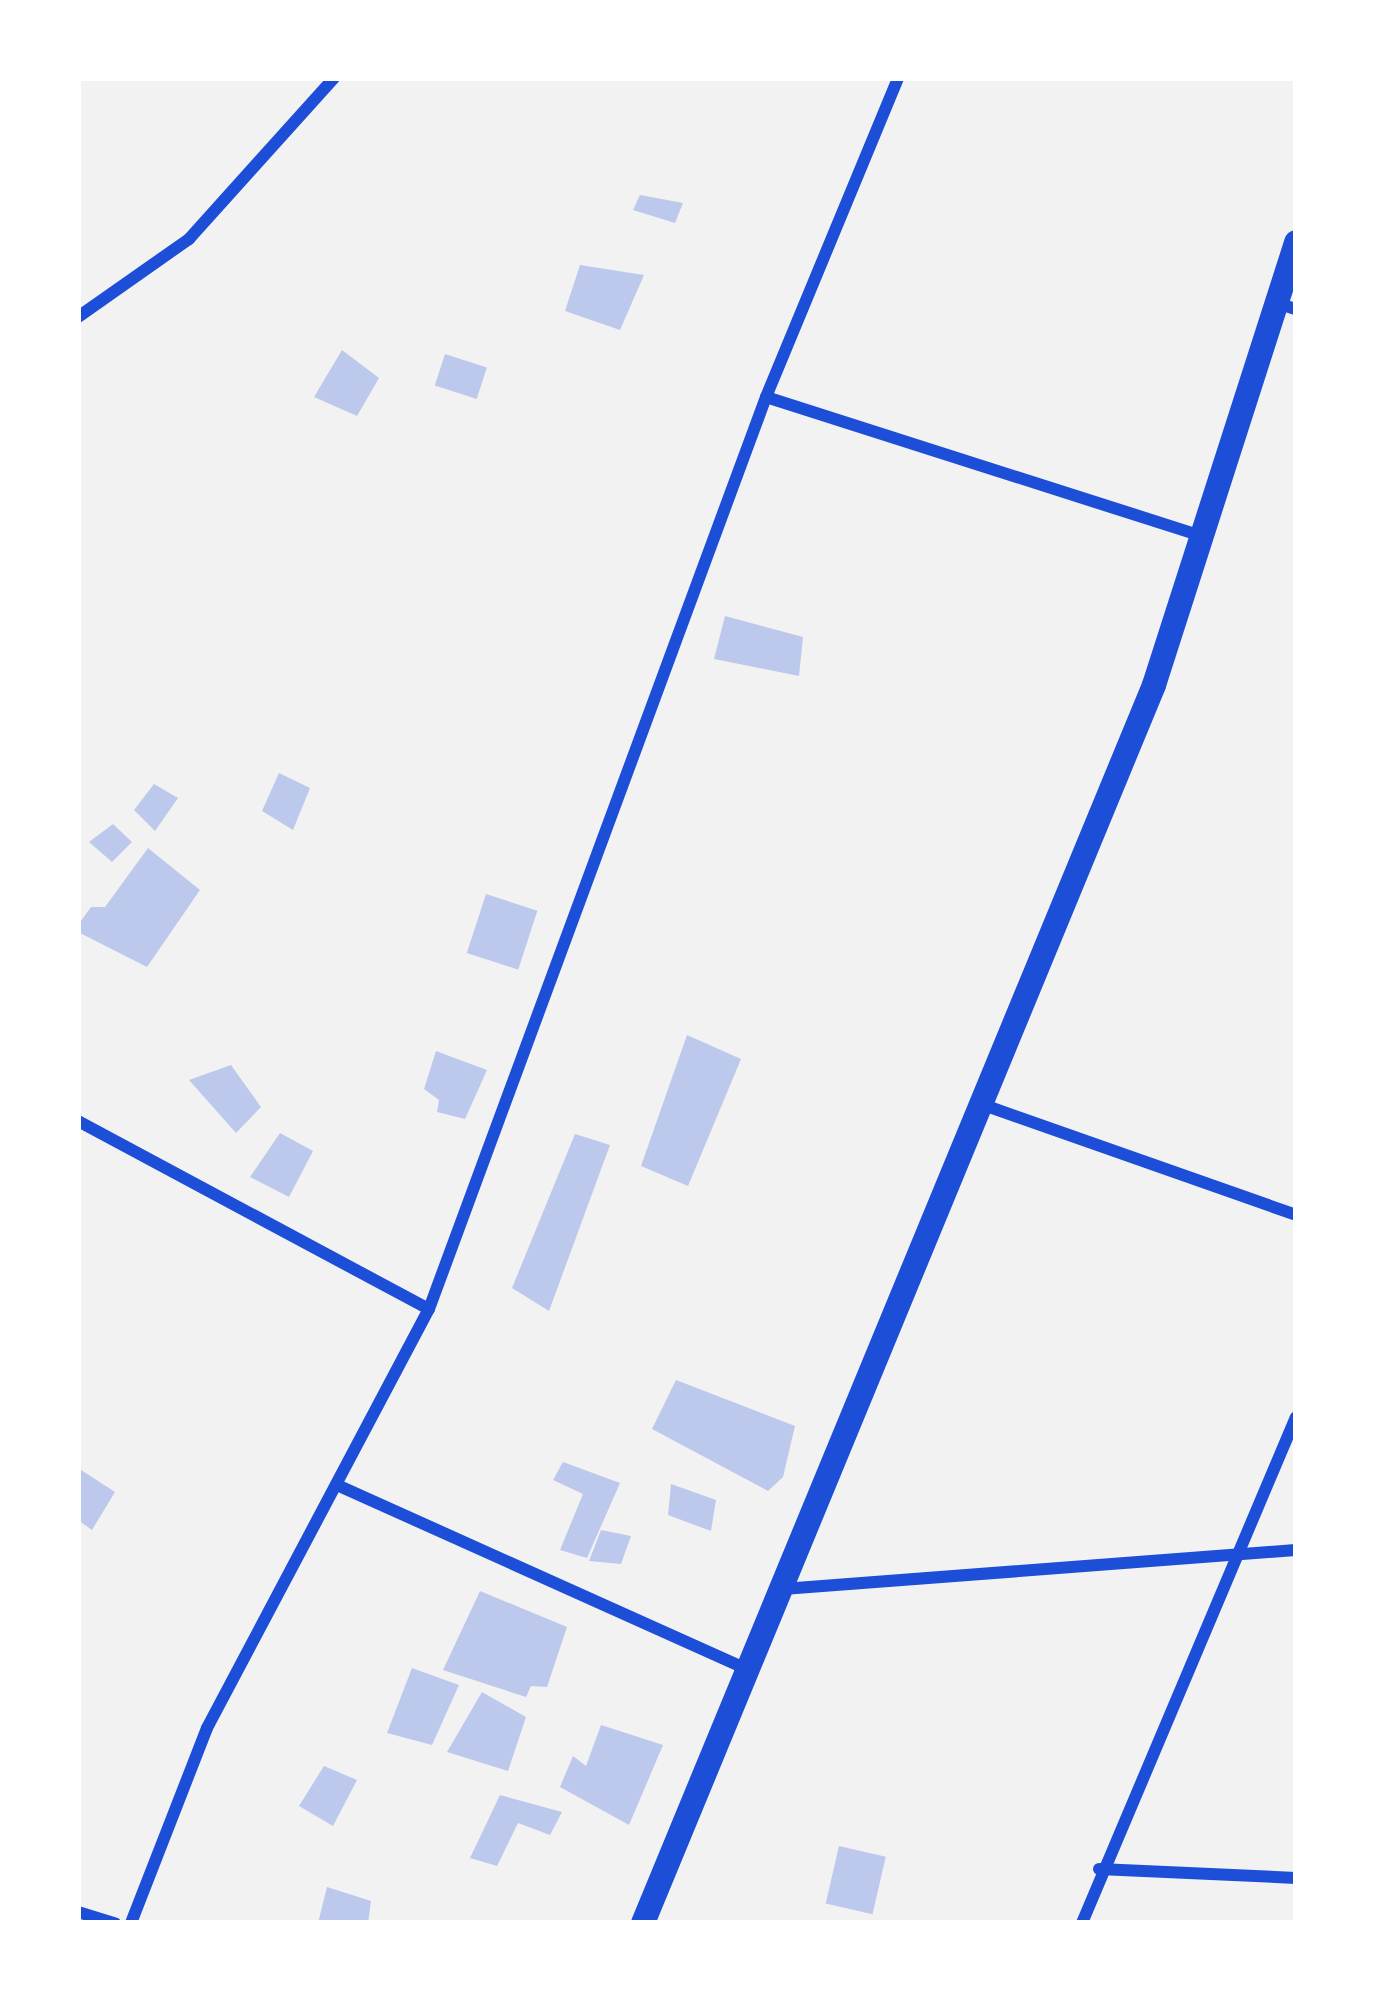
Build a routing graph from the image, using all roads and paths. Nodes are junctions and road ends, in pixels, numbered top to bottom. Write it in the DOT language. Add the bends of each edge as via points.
graph roads {
  1 [pos="334,78"];
  2 [pos="898,78"];
  3 [pos="1296,242"];
  4 [pos="1287,306"];
  5 [pos="78,317"];
  6 [pos="766,397"];
  7 [pos="1204,537"];
  8 [pos="980,1103"];
  9 [pos="78,1121"];
  10 [pos="1296,1215"];
  11 [pos="429,1309"];
  12 [pos="1296,1417"];
  13 [pos="337,1486"];
  14 [pos="1296,1550"];
  15 [pos="1231,1557"];
  16 [pos="778,1589"];
  17 [pos="748,1669"];
  18 [pos="1099,1869"];
  19 [pos="1296,1878"];
  20 [pos="78,1912"];
  21 [pos="116,1923"];
  22 [pos="131,1923"];
  23 [pos="644,1923"];
  24 [pos="1082,1923"];
  1 -- 5 [label="street" via="189,239"];
  2 -- 6 [label="street"];
  3 -- 4 [label="main road"];
  4 -- 7 [label="main road"];
  6 -- 7 [label="street"];
  6 -- 11 [label="street"];
  7 -- 8 [label="main road" via="1154,686"];
  8 -- 10 [label="street"];
  8 -- 16 [label="main road"];
  9 -- 11 [label="street"];
  11 -- 13 [label="street"];
  12 -- 15 [label="street"];
  13 -- 17 [label="street"];
  13 -- 22 [label="street" via="206,1728"];
  14 -- 15 [label="street"];
  15 -- 16 [label="street"];
  15 -- 18 [label="street"];
  16 -- 17 [label="main road"];
  17 -- 23 [label="main road"];
  18 -- 19 [label="street"];
  18 -- 24 [label="street"];
  20 -- 21 [label="street"];
}
